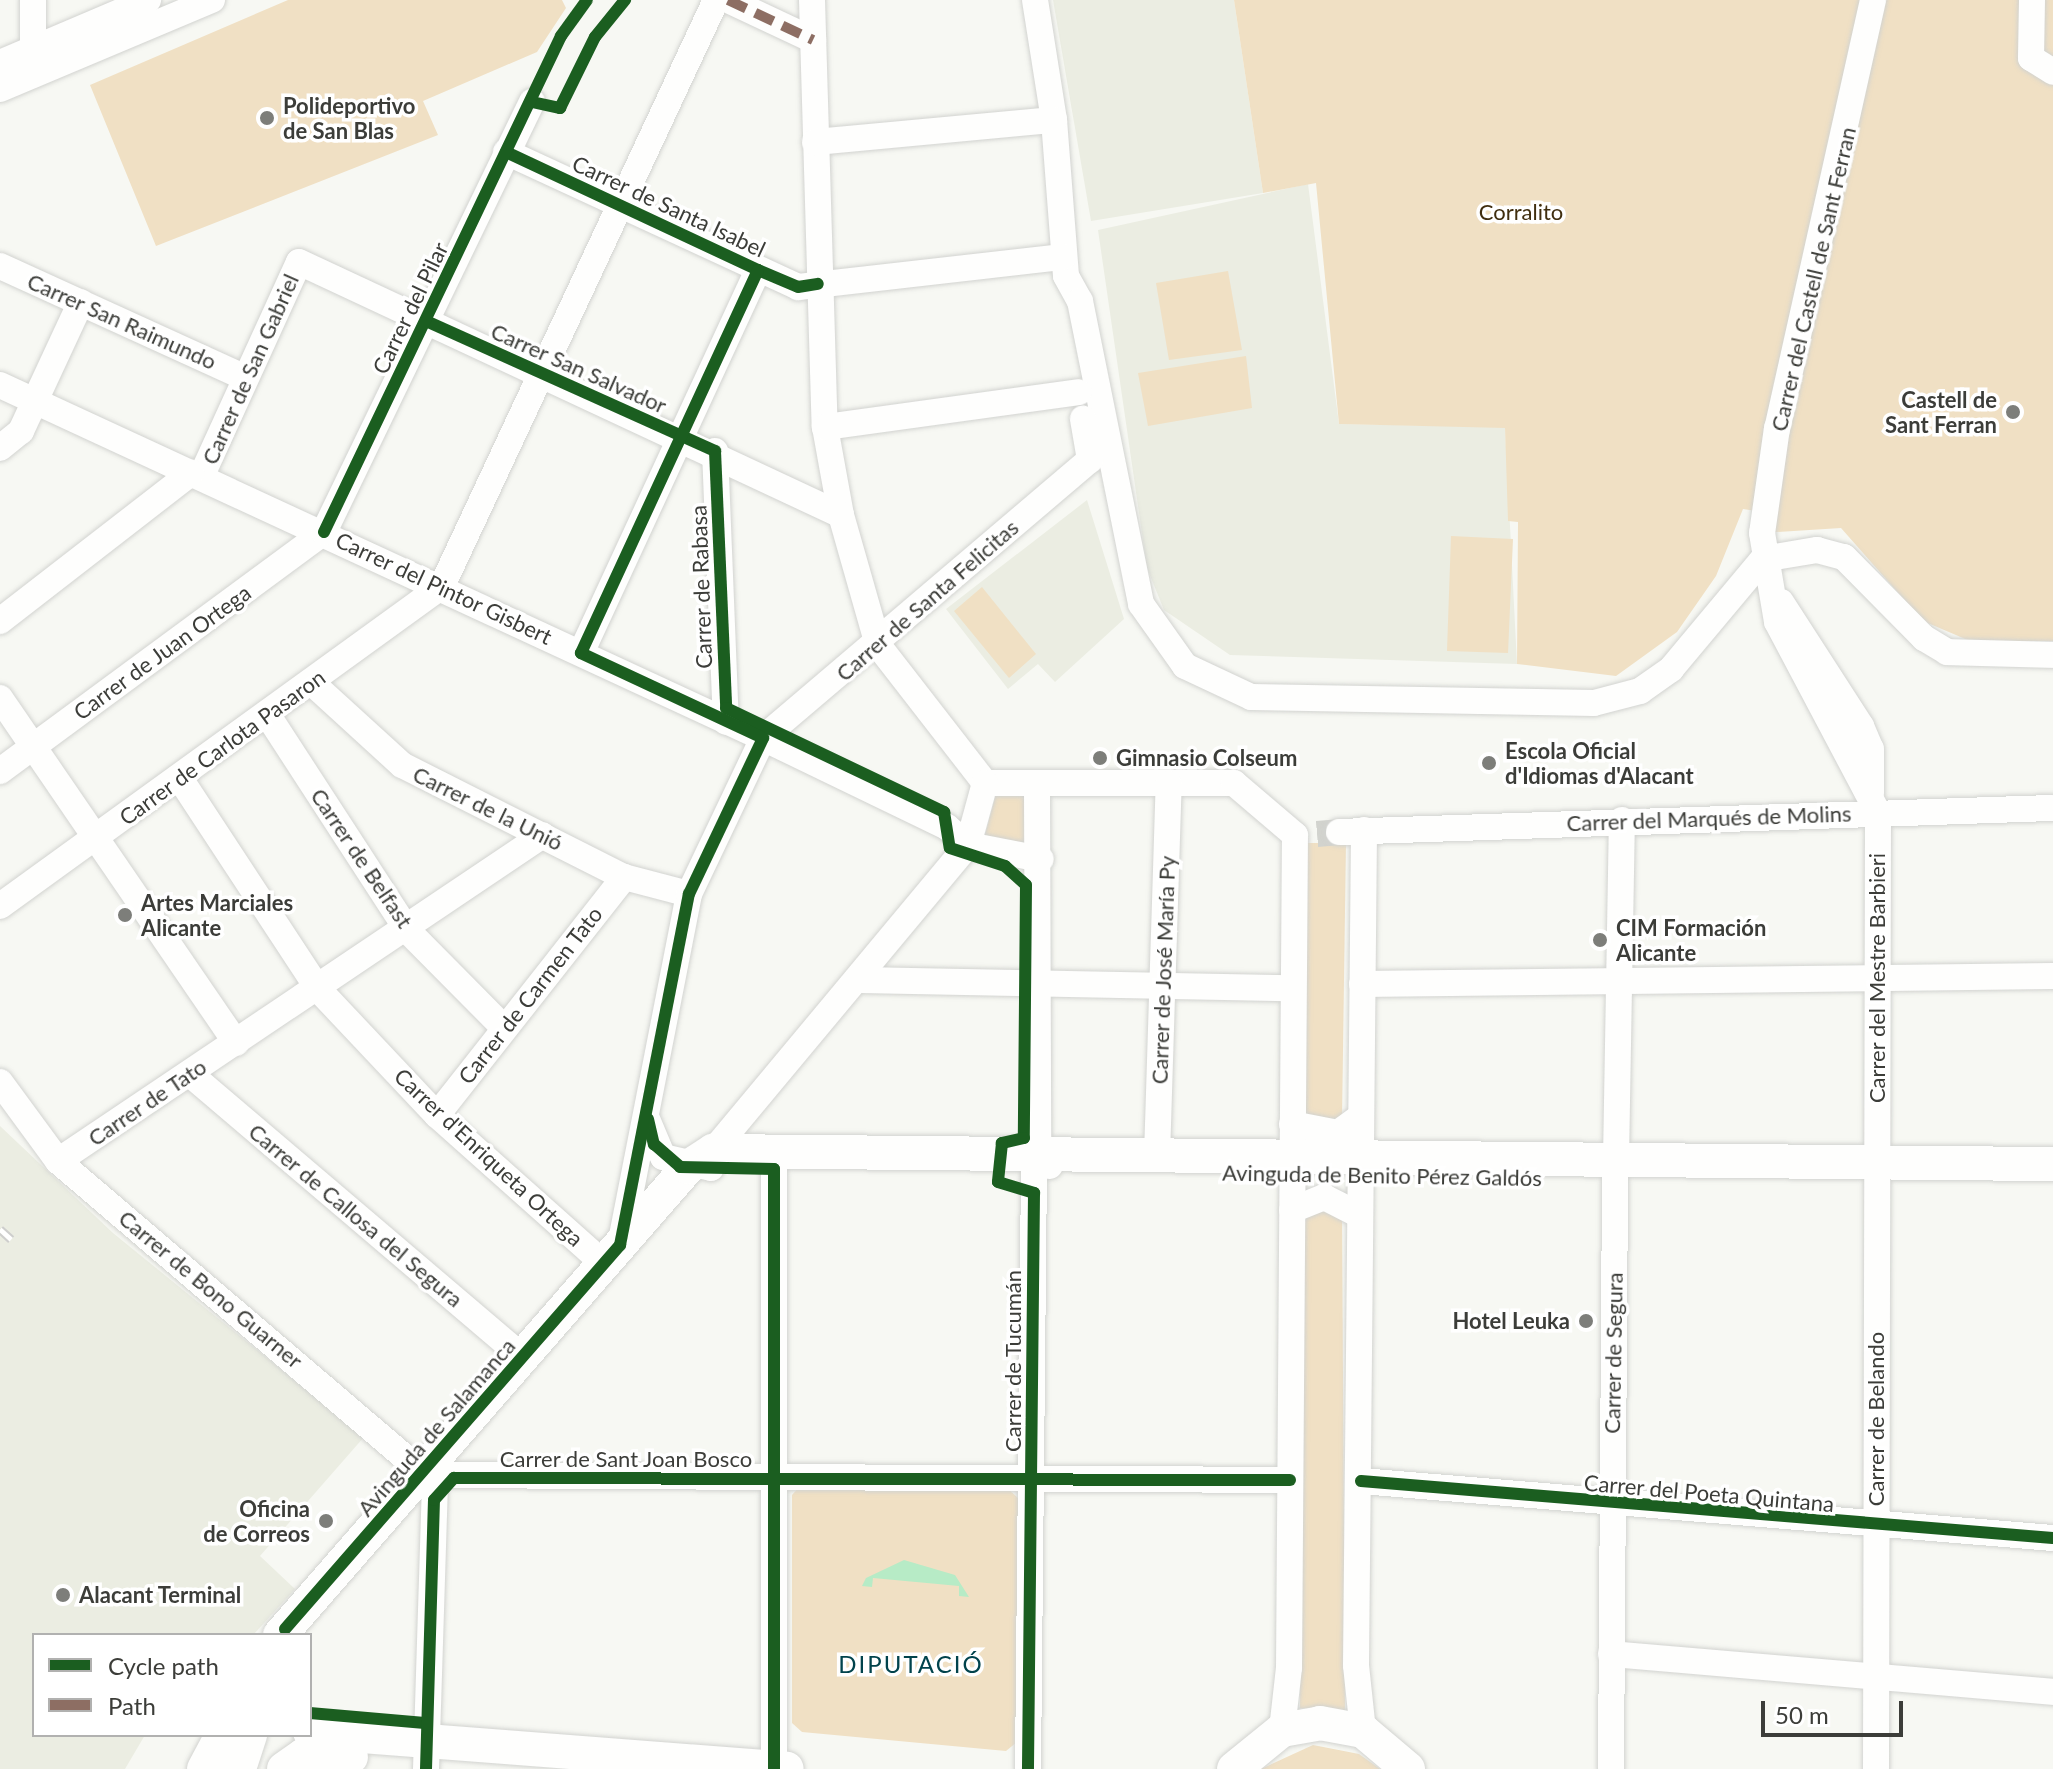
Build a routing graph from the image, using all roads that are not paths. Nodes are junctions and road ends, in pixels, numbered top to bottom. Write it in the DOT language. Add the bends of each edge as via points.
graph roads {
  1 [pos="33,0"];
  2 [pos="148,0"];
  3 [pos="212,0"];
  4 [pos="716,0"];
  5 [pos="728,0"];
  6 [pos="812,0"];
  7 [pos="1035,0"];
  8 [pos="1873,0"];
  9 [pos="2032,0"];
  10 [pos="813,40"];
  11 [pos="33,49"];
  12 [pos="0,63"];
  13 [pos="2053,72"];
  14 [pos="0,89"];
  15 [pos="532,102"];
  16 [pos="1054,120"];
  17 [pos="815,142"];
  18 [pos="506,152"];
  19 [pos="622,205"];
  20 [pos="299,262"];
  21 [pos="0,266"];
  22 [pos="1064,267"];
  23 [pos="758,270"];
  24 [pos="818,284"];
  25 [pos="81,302"];
  26 [pos="426,321"];
  27 [pos="541,375"];
  28 [pos="244,377"];
  29 [pos="0,385"];
  30 [pos="1079,392"];
  31 [pos="36,401"];
  32 [pos="825,427"];
  33 [pos="682,435"];
  34 [pos="0,448"];
  35 [pos="715,451"];
  36 [pos="196,475"];
  37 [pos="841,515"];
  38 [pos="324,532"];
  39 [pos="1763,559"];
  40 [pos="442,586"];
  41 [pos="0,621"];
  42 [pos="878,645"];
  43 [pos="581,653"];
  44 [pos="2053,655"];
  45 [pos="311,682"];
  46 [pos="0,698"];
  47 [pos="267,714"];
  48 [pos="726,722"];
  49 [pos="763,738"];
  50 [pos="34,747"];
  51 [pos="0,771"];
  52 [pos="179,777"];
  53 [pos="985,783"];
  54 [pos="1169,784"];
  55 [pos="1037,787"];
  56 [pos="1874,803"];
  57 [pos="2053,808"];
  58 [pos="1622,820"];
  59 [pos="1329,833"];
  60 [pos="543,835"];
  61 [pos="96,839"];
  62 [pos="968,845"];
  63 [pos="1041,859"];
  64 [pos="624,877"];
  65 [pos="689,894"];
  66 [pos="0,906"];
  67 [pos="408,931"];
  68 [pos="2053,976"];
  69 [pos="1622,979"];
  70 [pos="1877,979"];
  71 [pos="860,980"];
  72 [pos="1362,984"];
  73 [pos="1162,986"];
  74 [pos="1039,988"];
  75 [pos="1289,988"];
  76 [pos="319,990"];
  77 [pos="503,1027"];
  78 [pos="236,1043"];
  79 [pos="190,1074"];
  80 [pos="0,1082"];
  81 [pos="646,1111"];
  82 [pos="437,1115"];
  83 [pos="1360,1117"];
  84 [pos="1292,1124"];
  85 [pos="1157,1156"];
  86 [pos="58,1161"];
  87 [pos="704,1162"];
  88 [pos="2053,1164"];
  89 [pos="1042,1165"];
  90 [pos="1292,1165"];
  91 [pos="1359,1166"];
  92 [pos="1615,1168"];
  93 [pos="774,1169"];
  94 [pos="1876,1171"];
  95 [pos="2053,1181"];
  96 [pos="1292,1210"];
  97 [pos="1359,1215"];
  98 [pos="612,1254"];
  99 [pos="523,1357"];
  100 [pos="434,1476"];
  101 [pos="1032,1479"];
  102 [pos="776,1480"];
  103 [pos="1290,1480"];
  104 [pos="1361,1481"];
  105 [pos="1612,1504"];
  106 [pos="1876,1528"];
  107 [pos="2053,1538"];
  108 [pos="282,1633"];
  109 [pos="304,1633"];
  110 [pos="1611,1654"];
  111 [pos="1878,1679"];
  112 [pos="2053,1692"];
  113 [pos="1282,1730"];
  114 [pos="1363,1731"];
  115 [pos="221,1737"];
  116 [pos="249,1737"];
  117 [pos="299,1752"];
  118 [pos="426,1760"];
  119 [pos="204,1769"];
  120 [pos="239,1769"];
  121 [pos="482,1769"];
  122 [pos="778,1769"];
  123 [pos="1028,1769"];
  124 [pos="1234,1769"];
  125 [pos="1408,1769"];
  126 [pos="1611,1769"];
  127 [pos="1876,1769"];
  1 -- 11 [label="street"];
  2 -- 11 [label="street"];
  3 -- 14 [label="street"];
  4 -- 19 [label="street"];
  5 -- 10 [label="street"];
  6 -- 10 [label="street"];
  7 -- 16 [label="street"];
  8 -- 39 [label="street, Carrer del Castell de Sant Ferran" via="1777,428"];
  9 -- 13 [label="street" via="2031,58"];
  10 -- 17 [label="street"];
  11 -- 12 [label="street"];
  15 -- 18 [label="street, Carrer del Pilar"];
  16 -- 17 [label="street"];
  16 -- 22 [label="street"];
  17 -- 24 [label="street"];
  18 -- 19 [label="street, Carrer de Santa Isabel"];
  18 -- 26 [label="street, Carrer del Pilar"];
  19 -- 23 [label="street, Carrer de Santa Isabel"];
  19 -- 27 [label="street"];
  20 -- 26 [label="street, Carrer San Salvador"];
  20 -- 28 [label="street, Carrer de San Gabriel"];
  21 -- 25 [label="street, Carrer San Raimundo"];
  22 -- 24 [label="street, Carrer de Santa Isabel"];
  22 -- 30 [label="street"];
  22 -- 39 [label="street" via="1080,301 1146,617 1185,666 1229,691 1299,701 1621,697 1655,682 1688,654"];
  23 -- 24 [label="street, Carrer de Santa Isabel" via="798,287"];
  23 -- 33 [label="street"];
  24 -- 32 [label="street"];
  25 -- 28 [label="street, Carrer San Raimundo"];
  25 -- 31 [label="street"];
  26 -- 27 [label="street, Carrer San Salvador"];
  26 -- 38 [label="street, Carrer del Pilar"];
  27 -- 33 [label="street, Carrer San Salvador"];
  27 -- 40 [label="street"];
  28 -- 36 [label="street, Carrer de San Gabriel"];
  29 -- 31 [label="street, Carrer del Pintor Gisbert"];
  30 -- 32 [label="street"];
  30 -- 42 [label="street, Carrer de Santa Felicitas" via="1090,460"];
  31 -- 34 [label="street" via="21,431"];
  31 -- 36 [label="street, Carrer del Pintor Gisbert"];
  32 -- 37 [label="street"];
  33 -- 35 [label="street, Carrer San Salvador"];
  33 -- 43 [label="street"];
  35 -- 37 [label="street, Carrer San Salvador"];
  35 -- 48 [label="street, Carrer de Rabasa"];
  36 -- 38 [label="street, Carrer del Pintor Gisbert"];
  36 -- 41 [label="street"];
  37 -- 42 [label="street"];
  38 -- 40 [label="street, Carrer del Pintor Gisbert"];
  38 -- 50 [label="street, Carrer de Juan Ortega"];
  39 -- 44 [label="street" via="1817,550 1844,557 1924,638 1947,652"];
  39 -- 56 [label="street, Carrer del Mestre Barbieri" via="1769,588 1861,726 1871,749"];
  40 -- 43 [label="street, Carrer del Pintor Gisbert"];
  40 -- 45 [label="street, Carrer de Carlota Pasaron"];
  42 -- 49 [label="street, Carrer de Santa Felicitas"];
  42 -- 53 [label="street"];
  43 -- 48 [label="street, Carrer del Pintor Gisbert"];
  45 -- 47 [label="street, Carrer de Carlota Pasaron"];
  45 -- 60 [label="street, Carrer de la Unió" via="402,765"];
  46 -- 50 [label="street"];
  47 -- 52 [label="street, Carrer de Carlota Pasaron"];
  47 -- 67 [label="street, Carrer de Belfast"];
  48 -- 49 [label="street, Carrer del Pintor Gisbert"];
  49 -- 62 [label="street, Carrer del Pintor Gisbert" via="947,827"];
  49 -- 65 [label="street"];
  50 -- 51 [label="street, Carrer de Juan Ortega"];
  50 -- 61 [label="street"];
  52 -- 61 [label="street, Carrer de Carlota Pasaron"];
  52 -- 76 [label="street, Carrer d'Enriqueta Ortega"];
  53 -- 55 [label="street"];
  53 -- 62 [label="street"];
  54 -- 55 [label="street"];
  54 -- 59 [label="street" via="1234,783"];
  54 -- 73 [label="street, Carrer de José María Py"];
  55 -- 63 [label="street, Carrer de Tucumán"];
  56 -- 57 [label="street, Carrer del Marqués de Molins"];
  56 -- 58 [label="street, Carrer del Marqués de Molins"];
  56 -- 70 [label="street, Carrer del Mestre Barbieri"];
  58 -- 59 [label="street, Carrer del Marqués de Molins"];
  58 -- 69 [label="street, Carrer de Segura"];
  59 -- 72 [label="street"];
  59 -- 75 [label="street"];
  60 -- 64 [label="street, Carrer de la Unió"];
  60 -- 67 [label="street, Carrer de Tato"];
  61 -- 66 [label="street, Carrer de Carlota Pasaron"];
  61 -- 78 [label="street"];
  62 -- 63 [label="street"];
  62 -- 71 [label="street, Avinguda de Salamanca"];
  63 -- 74 [label="street, Carrer de Tucumán"];
  64 -- 65 [label="street, Carrer de la Unió"];
  64 -- 77 [label="street, Carrer de Carmen Tato"];
  65 -- 81 [label="street"];
  67 -- 76 [label="street, Carrer de Tato"];
  67 -- 77 [label="street, Carrer de Belfast"];
  68 -- 70 [label="street"];
  69 -- 70 [label="street"];
  69 -- 72 [label="street"];
  69 -- 92 [label="street, Carrer de Segura"];
  70 -- 94 [label="street, Carrer del Mestre Barbieri"];
  71 -- 74 [label="street"];
  71 -- 87 [label="street, Avinguda de Salamanca"];
  72 -- 83 [label="street"];
  73 -- 74 [label="street"];
  73 -- 75 [label="street"];
  73 -- 85 [label="street, Carrer de José María Py"];
  74 -- 89 [label="street, Carrer de Tucumán"];
  75 -- 84 [label="street"];
  76 -- 78 [label="street, Carrer de Tato"];
  76 -- 82 [label="street, Carrer d'Enriqueta Ortega"];
  77 -- 82 [label="street, Carrer de Carmen Tato"];
  78 -- 79 [label="street, Carrer de Tato"];
  79 -- 86 [label="street, Carrer de Tato"];
  79 -- 99 [label="street, Carrer de Callosa del Segura"];
  80 -- 86 [label="street, Carrer de Bono Guarner"];
  81 -- 87 [label="street" via="663,1157"];
  81 -- 98 [label="street"];
  82 -- 98 [label="street, Carrer d'Enriqueta Ortega"];
  83 -- 84 [label="street" via="1338,1133"];
  83 -- 91 [label="street"];
  84 -- 90 [label="street"];
  85 -- 89 [label="main road, Avinguda de Benito Pérez Galdós"];
  85 -- 90 [label="main road, Avinguda de Benito Pérez Galdós"];
  86 -- 100 [label="street, Carrer de Bono Guarner"];
  87 -- 89 [label="main road, Avinguda de Benito Pérez Galdós"];
  87 -- 93 [label="main road, Avinguda de Benito Pérez Galdós"];
  87 -- 98 [label="main road, Avinguda de Salamanca"];
  87 -- 100 [label="main road, Avinguda de Salamanca"];
  88 -- 94 [label="main road, Avinguda de Benito Pérez Galdós"];
  89 -- 90 [label="main road, Avinguda de Benito Pérez Galdós"];
  89 -- 93 [label="main road, Avinguda de Benito Pérez Galdós"];
  89 -- 101 [label="street, Carrer de Tucumán"];
  90 -- 91 [label="main road, Avinguda de Benito Pérez Galdós"];
  90 -- 96 [label="street"];
  91 -- 92 [label="main road, Avinguda de Benito Pérez Galdós"];
  91 -- 97 [label="street"];
  92 -- 94 [label="main road, Avinguda de Benito Pérez Galdós"];
  92 -- 105 [label="street, Carrer de Segura"];
  93 -- 102 [label="street"];
  94 -- 95 [label="main road, Avinguda de Benito Pérez Galdós"];
  94 -- 106 [label="street, Carrer de Belando"];
  96 -- 97 [label="street" via="1324,1197"];
  96 -- 103 [label="street"];
  97 -- 104 [label="street"];
  98 -- 99 [label="main road, Avinguda de Salamanca"];
  99 -- 100 [label="main road, Avinguda de Salamanca"];
  100 -- 102 [label="street, Carrer de Sant Joan Bosco"];
  100 -- 108 [label="main road, Avinguda de Salamanca"];
  100 -- 109 [label="main road, Avinguda de Salamanca"];
  100 -- 118 [label="street"];
  101 -- 102 [label="street, Carrer de Sant Joan Bosco"];
  101 -- 103 [label="street, Carrer de Sant Joan Bosco"];
  101 -- 123 [label="street, Carrer de Tucumán"];
  102 -- 122 [label="street"];
  103 -- 113 [label="street"];
  104 -- 105 [label="street, Carrer del Poeta Quintana"];
  104 -- 114 [label="street" via="1356,1665"];
  105 -- 106 [label="street, Carrer del Poeta Quintana"];
  105 -- 110 [label="street, Carrer de Segura"];
  106 -- 107 [label="street, Carrer del Poeta Quintana"];
  106 -- 111 [label="street, Carrer de Belando"];
  110 -- 111 [label="street"];
  110 -- 126 [label="street, Carrer de Segura"];
  111 -- 112 [label="street"];
  111 -- 127 [label="street, Carrer de Belando"];
  113 -- 114 [label="main road" via="1320,1723"];
  113 -- 124 [label="main road"];
  114 -- 125 [label="main road"];
  115 -- 119 [label="main road"];
  116 -- 120 [label="main road"];
  117 -- 118 [label="main road"];
  118 -- 121 [label="main road"];
  118 -- 122 [label="main road"];
}
